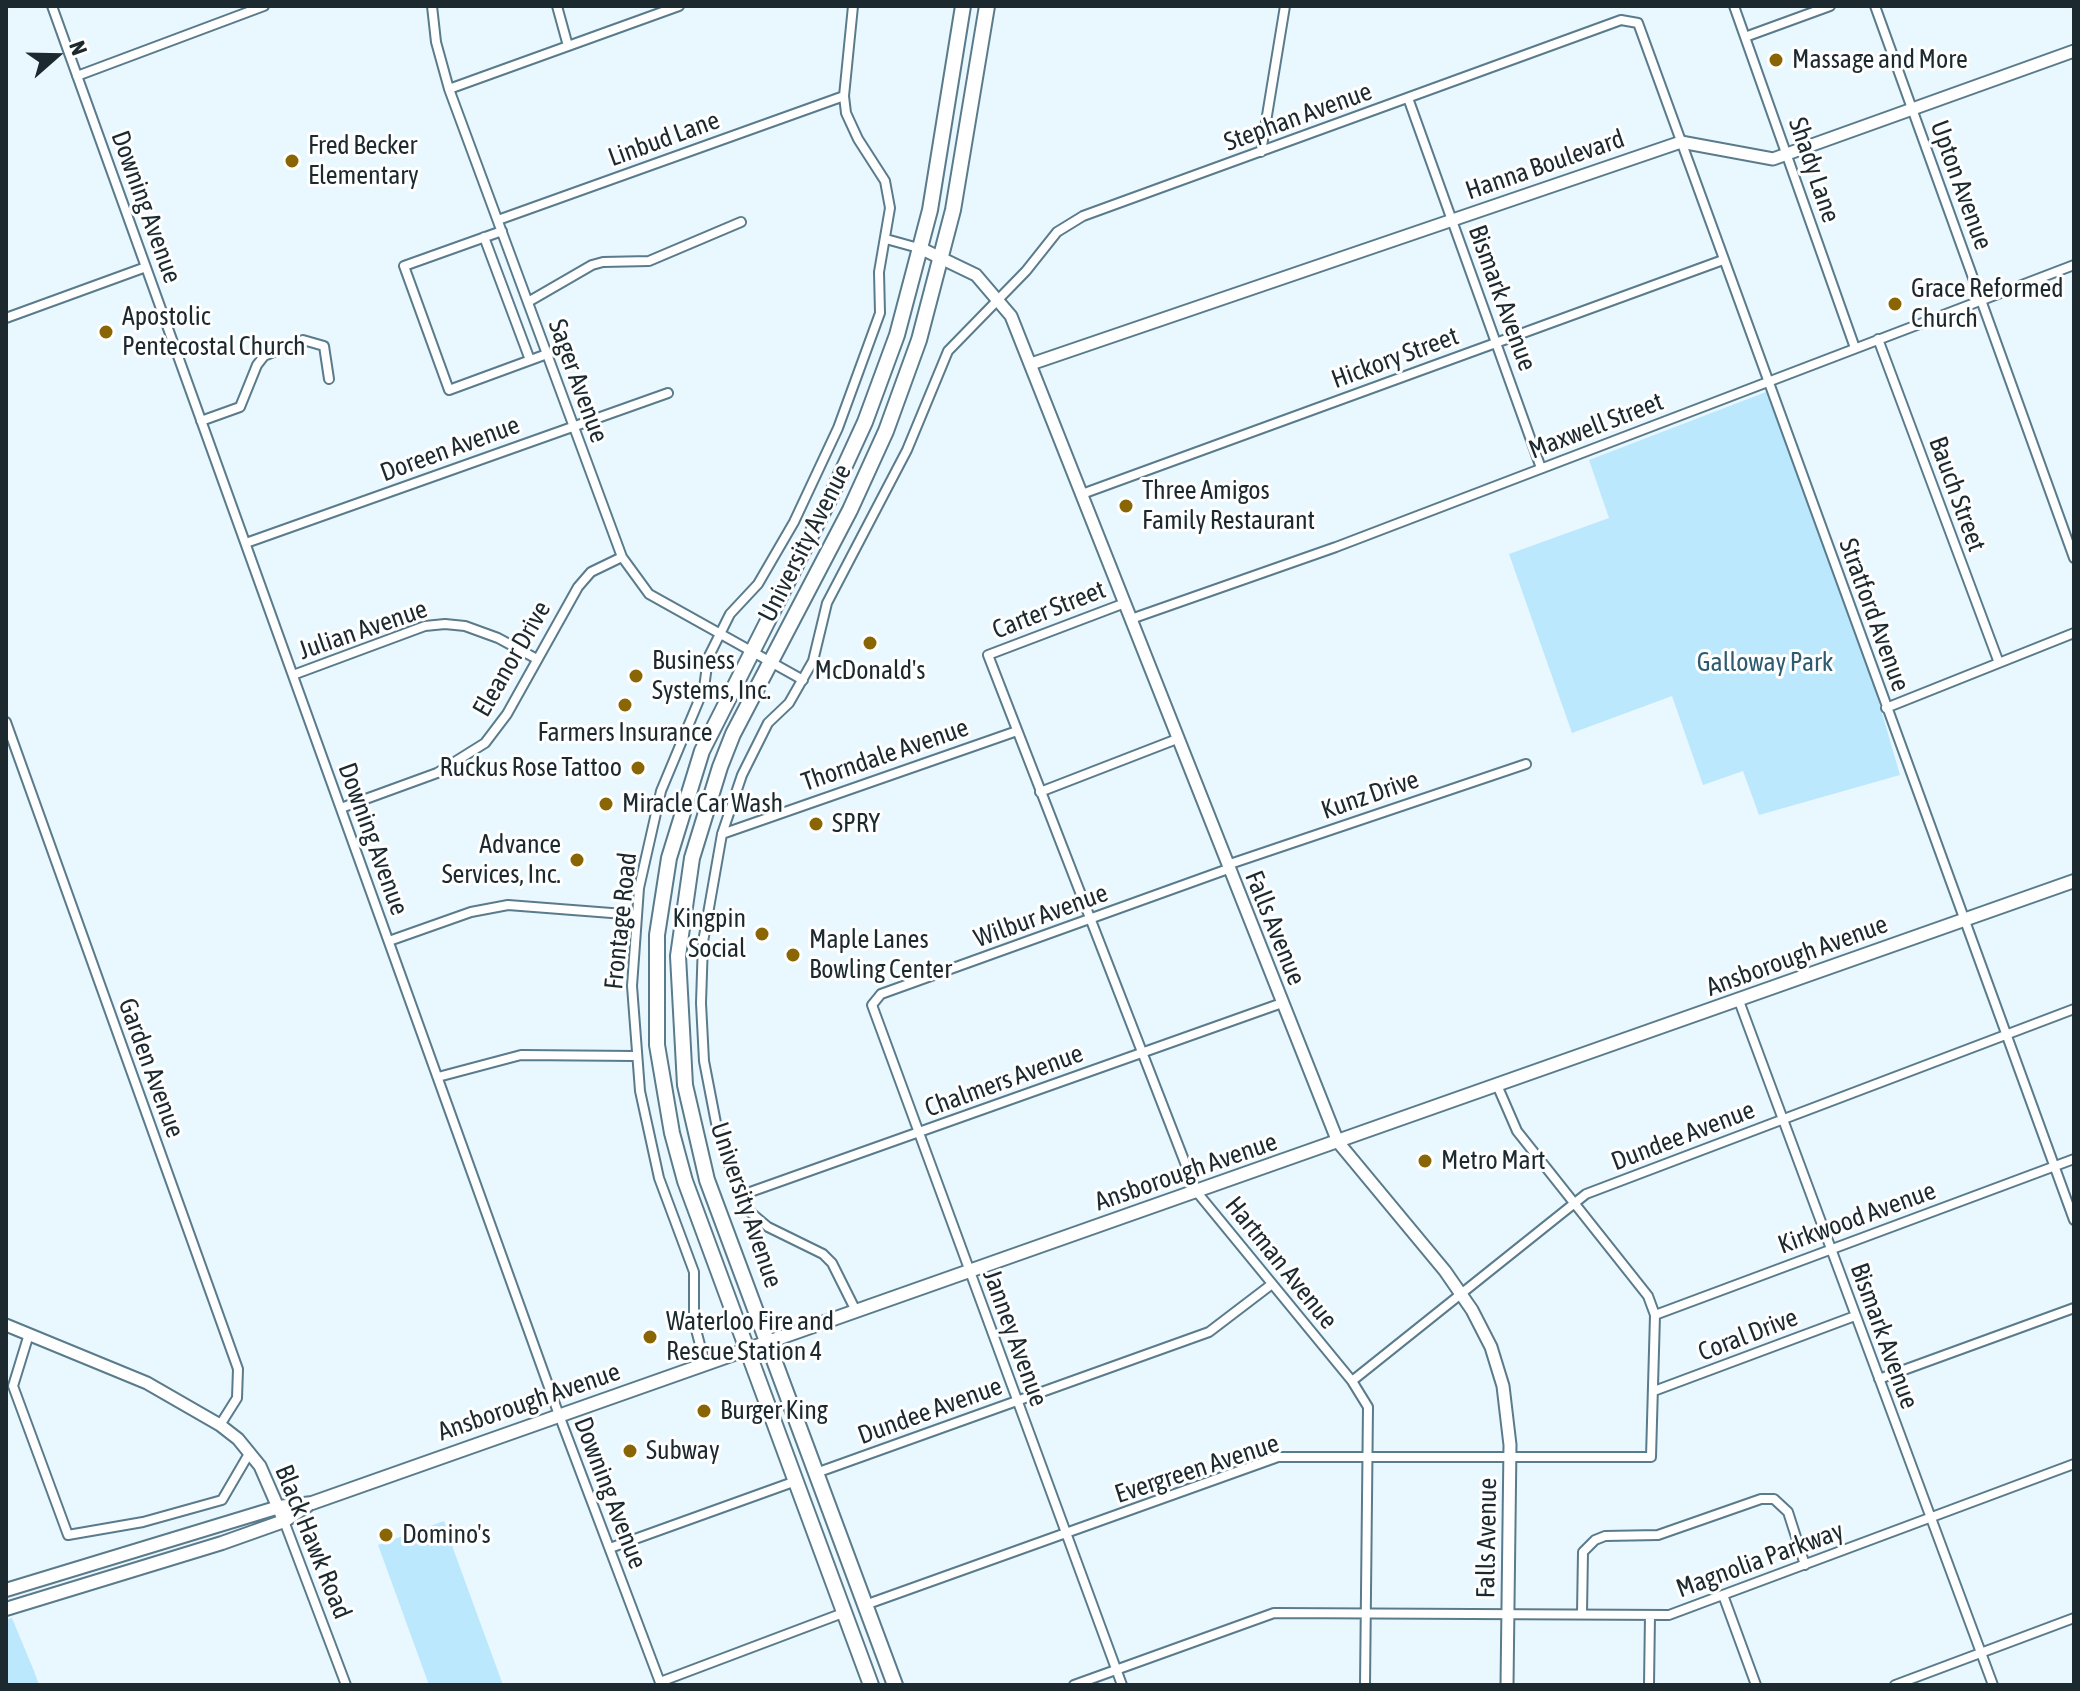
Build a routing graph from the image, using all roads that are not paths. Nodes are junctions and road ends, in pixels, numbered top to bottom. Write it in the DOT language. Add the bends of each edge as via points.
graph roads {
  1 [pos="52,6"];
  2 [pos="264,6"];
  3 [pos="432,6"];
  4 [pos="557,6"];
  5 [pos="679,6"];
  6 [pos="853,6"];
  7 [pos="963,6"];
  8 [pos="987,6"];
  9 [pos="1285,6"];
  10 [pos="1734,6"];
  11 [pos="1830,6"];
  12 [pos="1875,6"];
  13 [pos="1638,23"];
  14 [pos="1745,37"];
  15 [pos="568,46"];
  16 [pos="2074,51"];
  17 [pos="77,76"];
  18 [pos="449,89"];
  19 [pos="844,96"];
  20 [pos="1408,98"];
  21 [pos="1912,109"];
  22 [pos="1681,142"];
  23 [pos="1261,152"];
  24 [pos="1787,154"];
  25 [pos="498,220"];
  26 [pos="1452,220"];
  27 [pos="741,222"];
  28 [pos="502,231"];
  29 [pos="484,237"];
  30 [pos="886,239"];
  31 [pos="922,249"];
  32 [pos="943,257"];
  33 [pos="1723,260"];
  34 [pos="2074,265"];
  35 [pos="146,267"];
  36 [pos="1000,299"];
  37 [pos="1981,299"];
  38 [pos="528,302"];
  39 [pos="6,318"];
  40 [pos="1878,339"];
  41 [pos="1496,343"];
  42 [pos="1855,348"];
  43 [pos="547,354"];
  44 [pos="530,360"];
  45 [pos="1031,364"];
  46 [pos="329,379"];
  47 [pos="1768,382"];
  48 [pos="668,393"];
  49 [pos="201,421"];
  50 [pos="573,427"];
  51 [pos="1541,468"];
  52 [pos="1082,494"];
  53 [pos="246,543"];
  54 [pos="622,557"];
  55 [pos="2074,558"];
  56 [pos="1125,603"];
  57 [pos="1131,619"];
  58 [pos="2074,633"];
  59 [pos="719,634"];
  60 [pos="753,654"];
  61 [pos="988,655"];
  62 [pos="535,658"];
  63 [pos="770,662"];
  64 [pos="1999,663"];
  65 [pos="293,675"];
  66 [pos="803,680"];
  67 [pos="1886,708"];
  68 [pos="6,722"];
  69 [pos="1017,731"];
  70 [pos="1177,739"];
  71 [pos="1526,764"];
  72 [pos="1040,792"];
  73 [pos="341,808"];
  74 [pos="722,834"];
  75 [pos="1227,867"];
  76 [pos="2074,881"];
  77 [pos="637,915"];
  78 [pos="1091,920"];
  79 [pos="1964,920"];
  80 [pos="389,941"];
  81 [pos="1739,1001"];
  82 [pos="1282,1003"];
  83 [pos="872,1005"];
  84 [pos="2074,1009"];
  85 [pos="2006,1035"];
  86 [pos="1142,1053"];
  87 [pos="635,1056"];
  88 [pos="438,1077"];
  89 [pos="1497,1085"];
  90 [pos="1782,1120"];
  91 [pos="918,1132"];
  92 [pos="1338,1142"];
  93 [pos="2074,1159"];
  94 [pos="2055,1167"];
  95 [pos="1196,1191"];
  96 [pos="739,1196"];
  97 [pos="1573,1203"];
  98 [pos="2074,1220"];
  99 [pos="1831,1249"];
  100 [pos="969,1271"];
  101 [pos="1272,1284"];
  102 [pos="1462,1293"];
  103 [pos="2074,1308"];
  104 [pos="856,1311"];
  105 [pos="1655,1315"];
  106 [pos="1855,1316"];
  107 [pos="6,1325"];
  108 [pos="29,1334"];
  109 [pos="768,1342"];
  110 [pos="746,1349"];
  111 [pos="705,1364"];
  112 [pos="1879,1379"];
  113 [pos="1352,1381"];
  114 [pos="1654,1391"];
  115 [pos="1017,1401"];
  116 [pos="559,1415"];
  117 [pos="220,1425"];
  118 [pos="250,1452"];
  119 [pos="1368,1458"];
  120 [pos="1510,1459"];
  121 [pos="2074,1464"];
  122 [pos="816,1473"];
  123 [pos="796,1481"];
  124 [pos="312,1503"];
  125 [pos="279,1507"];
  126 [pos="1930,1517"];
  127 [pos="284,1521"];
  128 [pos="1066,1534"];
  129 [pos="610,1548"];
  130 [pos="1805,1565"];
  131 [pos="6,1590"];
  132 [pos="1723,1595"];
  133 [pos="865,1605"];
  134 [pos="6,1609"];
  135 [pos="843,1613"];
  136 [pos="1366,1613"];
  137 [pos="1508,1613"];
  138 [pos="1582,1613"];
  139 [pos="1650,1615"];
  140 [pos="2074,1618"];
  141 [pos="1981,1653"];
  142 [pos="1117,1670"];
  143 [pos="660,1683"];
  144 [pos="346,1685"];
  145 [pos="871,1685"];
  146 [pos="895,1685"];
  147 [pos="1074,1685"];
  148 [pos="1122,1685"];
  149 [pos="1365,1685"];
  150 [pos="1507,1685"];
  151 [pos="1649,1685"];
  152 [pos="1756,1685"];
  153 [pos="1895,1685"];
  154 [pos="1993,1685"];
  1 -- 17 [label="street, Downing Avenue"];
  2 -- 17 [label="street"];
  3 -- 18 [label="street, Sager Avenue"];
  4 -- 15 [label="street"];
  5 -- 15 [label="street"];
  6 -- 19 [label="street"];
  7 -- 31 [label="main road, University Avenue"];
  8 -- 32 [label="main road, University Avenue"];
  9 -- 23 [label="street"];
  10 -- 14 [label="street, Shady Lane"];
  11 -- 14 [label="street"];
  12 -- 21 [label="street, Upton Avenue"];
  13 -- 20 [label="street, Stephan Avenue" via="1621,20"];
  13 -- 22 [label="street, Stratford Avenue"];
  14 -- 24 [label="street, Shady Lane"];
  15 -- 18 [label="street"];
  16 -- 21 [label="street, Hanna Boulevard"];
  17 -- 35 [label="street, Downing Avenue"];
  18 -- 25 [label="street, Sager Avenue"];
  19 -- 25 [label="street, Linbud Lane"];
  19 -- 30 [label="street, Frontage Road" via="851,127 885,181 890,208"];
  20 -- 23 [label="street, Stephan Avenue"];
  20 -- 26 [label="street, Bismark Avenue"];
  21 -- 24 [label="street, Hanna Boulevard"];
  21 -- 37 [label="street, Upton Avenue"];
  22 -- 24 [label="street, Hanna Boulevard" via="1773,159"];
  22 -- 26 [label="street, Hanna Boulevard"];
  22 -- 33 [label="street, Stratford Avenue"];
  23 -- 36 [label="street, Stephan Avenue" via="1069,224"];
  24 -- 42 [label="street, Shady Lane"];
  25 -- 28 [label="street, Sager Avenue"];
  26 -- 41 [label="street, Bismark Avenue"];
  26 -- 45 [label="street, Hanna Boulevard"];
  27 -- 38 [label="street" via="649,261 592,265"];
  28 -- 29 [label="street"];
  28 -- 38 [label="street, Sager Avenue"];
  29 -- 44 [label="street"];
  29 -- 44 [label="street" via="404,266 449,390"];
  30 -- 31 [label="street, Falls Avenue"];
  30 -- 59 [label="street, Frontage Road" via="879,272 880,313 838,428 768,569"];
  31 -- 32 [label="street, Falls Avenue"];
  31 -- 60 [label="main road, University Avenue" via="865,422"];
  32 -- 36 [label="street, Falls Avenue" via="976,275"];
  32 -- 63 [label="main road, University Avenue" via="886,431"];
  33 -- 41 [label="street, Hickory Street"];
  33 -- 47 [label="street, Stratford Avenue"];
  34 -- 37 [label="street, Maxwell Street"];
  35 -- 39 [label="street"];
  35 -- 49 [label="street, Downing Avenue"];
  36 -- 45 [label="street, Falls Avenue"];
  36 -- 66 [label="street" via="943,361 907,450 827,603 818,648"];
  37 -- 40 [label="street, Maxwell Street"];
  37 -- 55 [label="street, Upton Avenue"];
  38 -- 43 [label="street, Sager Avenue"];
  40 -- 42 [label="street, Maxwell Street"];
  40 -- 64 [label="street, Bauch Street"];
  41 -- 51 [label="street, Bismark Avenue"];
  41 -- 52 [label="street, Hickory Street"];
  42 -- 47 [label="street, Maxwell Street"];
  43 -- 44 [label="street"];
  43 -- 50 [label="street, Sager Avenue"];
  45 -- 52 [label="street, Falls Avenue"];
  46 -- 49 [label="street" via="324,346 303,340 264,356 240,407"];
  47 -- 51 [label="street, Maxwell Street"];
  47 -- 67 [label="street, Stratford Avenue"];
  48 -- 50 [label="street, Doreen Avenue"];
  49 -- 53 [label="street, Downing Avenue"];
  50 -- 53 [label="street, Doreen Avenue"];
  50 -- 54 [label="street, Sager Avenue"];
  51 -- 57 [label="street, Maxwell Street"];
  52 -- 56 [label="street, Falls Avenue"];
  53 -- 65 [label="street, Downing Avenue"];
  54 -- 59 [label="street, Sager Avenue" via="649,594"];
  54 -- 62 [label="street, Eleanor Drive" via="584,579"];
  56 -- 57 [label="street, Falls Avenue"];
  56 -- 61 [label="street, Carter Street"];
  57 -- 70 [label="street, Falls Avenue"];
  58 -- 64 [label="street"];
  59 -- 60 [label="street, Sager Avenue"];
  59 -- 77 [label="street, Frontage Road" via="708,658 704,688 661,791"];
  60 -- 63 [label="street, Sager Avenue"];
  60 -- 110 [label="main road, University Avenue" via="712,728 678,822 663,894 655,984 657,1045 672,1133"];
  61 -- 69 [label="street, Hartman Avenue"];
  62 -- 65 [label="street, Julian Avenue" via="490,635 445,624 425,626"];
  62 -- 73 [label="street, Eleanor Drive" via="496,731 469,755 437,773"];
  63 -- 66 [label="street, Sager Avenue"];
  63 -- 109 [label="main road, University Avenue" via="733,734 700,828 678,956 681,1052 691,1118 707,1180"];
  64 -- 67 [label="street"];
  65 -- 73 [label="street, Downing Avenue"];
  66 -- 74 [label="street" via="761,735"];
  67 -- 79 [label="street, Stratford Avenue"];
  68 -- 117 [label="street, Garden Avenue" via="238,1369 237,1398"];
  69 -- 72 [label="street, Hartman Avenue"];
  69 -- 74 [label="street, Thorndale Avenue"];
  70 -- 72 [label="street"];
  70 -- 75 [label="street, Falls Avenue"];
  71 -- 75 [label="street, Kunz Drive"];
  72 -- 78 [label="street, Hartman Avenue"];
  73 -- 80 [label="street, Downing Avenue"];
  74 -- 96 [label="street" via="704,930 702,1027 716,1123"];
  75 -- 78 [label="street, Wilbur Avenue"];
  75 -- 82 [label="street, Falls Avenue"];
  76 -- 79 [label="main road, Ansborough Avenue"];
  77 -- 80 [label="street" via="508,905 471,912"];
  77 -- 87 [label="street, Frontage Road"];
  78 -- 83 [label="street, Wilbur Avenue" via="881,994"];
  78 -- 86 [label="street, Hartman Avenue"];
  79 -- 81 [label="main road, Ansborough Avenue"];
  79 -- 85 [label="street, Stratford Avenue"];
  80 -- 88 [label="street, Downing Avenue"];
  81 -- 89 [label="main road, Ansborough Avenue"];
  81 -- 90 [label="street, Bismark Avenue"];
  82 -- 86 [label="street, Chalmers Avenue"];
  82 -- 92 [label="street, Falls Avenue"];
  83 -- 91 [label="street, Janney Avenue"];
  84 -- 85 [label="street, Dundee Avenue"];
  85 -- 90 [label="street, Dundee Avenue"];
  85 -- 94 [label="street, Stratford Avenue"];
  86 -- 91 [label="street, Chalmers Avenue"];
  86 -- 95 [label="street, Hartman Avenue"];
  87 -- 88 [label="street" via="521,1055"];
  87 -- 111 [label="street, Frontage Road" via="659,1178 694,1272 694,1322"];
  88 -- 116 [label="street, Downing Avenue"];
  89 -- 92 [label="main road, Ansborough Avenue"];
  89 -- 97 [label="street" via="1517,1131"];
  90 -- 97 [label="street, Dundee Avenue"];
  90 -- 99 [label="street, Bismark Avenue"];
  91 -- 96 [label="street, Chalmers Avenue"];
  91 -- 100 [label="street, Janney Avenue"];
  92 -- 95 [label="main road, Ansborough Avenue"];
  92 -- 102 [label="street, Falls Avenue"];
  93 -- 94 [label="street, Kirkwood Avenue"];
  94 -- 98 [label="street, Stratford Avenue"];
  94 -- 99 [label="street, Kirkwood Avenue"];
  95 -- 100 [label="main road, Ansborough Avenue"];
  95 -- 101 [label="street, Hartman Avenue"];
  96 -- 104 [label="street" via="768,1227 832,1263"];
  97 -- 102 [label="street, Dundee Avenue"];
  97 -- 105 [label="street" via="1637,1281"];
  99 -- 105 [label="street, Kirkwood Avenue"];
  99 -- 106 [label="street, Bismark Avenue"];
  100 -- 104 [label="main road, Ansborough Avenue"];
  100 -- 115 [label="street, Janney Avenue"];
  101 -- 113 [label="street, Hartman Avenue"];
  101 -- 115 [label="street, Dundee Avenue" via="1209,1332"];
  102 -- 113 [label="street, Dundee Avenue"];
  102 -- 120 [label="street, Falls Avenue" via="1498,1367"];
  103 -- 112 [label="street"];
  104 -- 109 [label="main road, Ansborough Avenue"];
  105 -- 114 [label="street"];
  106 -- 112 [label="street, Bismark Avenue"];
  106 -- 114 [label="street, Coral Drive"];
  107 -- 108 [label="street, Black Hawk Road"];
  108 -- 117 [label="street, Black Hawk Road" via="147,1383"];
  108 -- 118 [label="street" via="13,1386 68,1535 222,1500"];
  109 -- 110 [label="main road, Ansborough Avenue"];
  109 -- 122 [label="main road, University Avenue"];
  110 -- 111 [label="main road, Ansborough Avenue"];
  110 -- 123 [label="main road, University Avenue"];
  111 -- 116 [label="main road, Ansborough Avenue"];
  112 -- 126 [label="street, Bismark Avenue"];
  113 -- 119 [label="street, Hartman Avenue" via="1368,1407"];
  114 -- 120 [label="street, Evergreen Avenue" via="1651,1457"];
  115 -- 122 [label="street, Dundee Avenue"];
  115 -- 128 [label="street, Janney Avenue"];
  116 -- 124 [label="main road, Ansborough Avenue"];
  116 -- 129 [label="street, Downing Avenue"];
  117 -- 118 [label="street, Black Hawk Road"];
  118 -- 125 [label="street, Black Hawk Road"];
  119 -- 120 [label="street, Evergreen Avenue"];
  119 -- 128 [label="street, Evergreen Avenue" via="1278,1457"];
  119 -- 136 [label="street, Hartman Avenue"];
  120 -- 137 [label="street, Falls Avenue"];
  121 -- 126 [label="street, Magnolia Parkway"];
  122 -- 133 [label="main road, University Avenue"];
  123 -- 129 [label="street"];
  123 -- 135 [label="main road, University Avenue"];
  124 -- 125 [label="main road, Ansborough Avenue"];
  124 -- 127 [label="main road, Ansborough Avenue"];
  125 -- 127 [label="street, Black Hawk Road"];
  125 -- 131 [label="main road, Ansborough Avenue"];
  126 -- 130 [label="street, Magnolia Parkway"];
  126 -- 141 [label="street, Bismark Avenue"];
  127 -- 134 [label="main road, Ansborough Avenue"];
  127 -- 144 [label="street, Black Hawk Road"];
  128 -- 133 [label="street, Evergreen Avenue"];
  128 -- 142 [label="street, Janney Avenue"];
  129 -- 143 [label="street, Downing Avenue"];
  130 -- 132 [label="street, Magnolia Parkway"];
  130 -- 138 [label="street" via="1788,1512 1774,1499 1761,1499 1658,1535 1595,1540 1583,1552"];
  132 -- 139 [label="street, Magnolia Parkway" via="1669,1615"];
  132 -- 152 [label="street"];
  133 -- 146 [label="main road, University Avenue"];
  135 -- 143 [label="street"];
  135 -- 145 [label="main road, University Avenue"];
  136 -- 137 [label="street, Magnolia Parkway"];
  136 -- 142 [label="street, Magnolia Parkway" via="1274,1613"];
  136 -- 149 [label="street, Hartman Avenue"];
  137 -- 138 [label="street, Magnolia Parkway"];
  137 -- 150 [label="street, Falls Avenue"];
  138 -- 139 [label="street, Magnolia Parkway"];
  139 -- 151 [label="street"];
  140 -- 141 [label="street"];
  141 -- 153 [label="street"];
  141 -- 154 [label="street, Bismark Avenue"];
  142 -- 147 [label="street, Magnolia Parkway"];
  142 -- 148 [label="street, Janney Avenue"];
}
